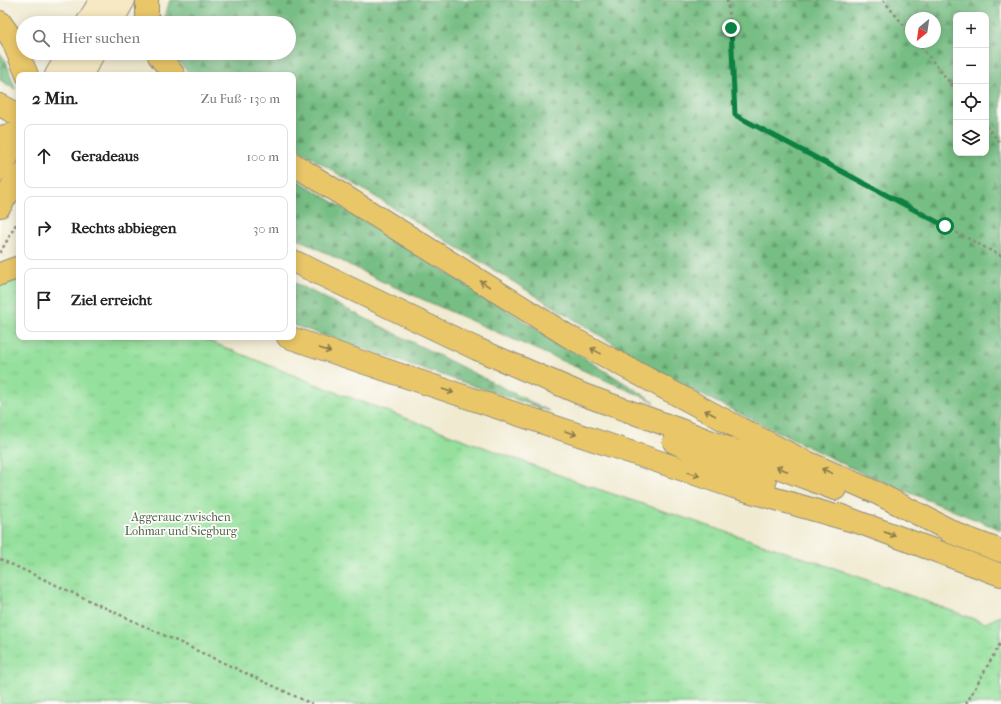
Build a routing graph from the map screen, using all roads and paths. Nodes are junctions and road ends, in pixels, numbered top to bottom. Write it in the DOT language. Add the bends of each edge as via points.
graph roads {
  1 [pos="101,0"];
  2 [pos="124,0"];
  3 [pos="147,0"];
  4 [pos="727,0"];
  5 [pos="883,0"];
  6 [pos="91,16"];
  7 [pos="115,16"];
  8 [pos="147,16"];
  9 [pos="0,22"];
  10 [pos="905,27"];
  11 [pos="16,48"];
  12 [pos="922,48"];
  13 [pos="21,60"];
  14 [pos="66,60"];
  15 [pos="90,60"];
  16 [pos="162,60"];
  17 [pos="27,72"];
  18 [pos="58,72"];
  19 [pos="83,72"];
  20 [pos="172,72"];
  21 [pos="953,86"];
  22 [pos="0,104"];
  23 [pos="16,113"];
  24 [pos="989,130"];
  25 [pos="16,134"];
  26 [pos="0,137"];
  27 [pos="16,143"];
  28 [pos="1001,144"];
  29 [pos="296,166"];
  30 [pos="0,169"];
  31 [pos="16,181"];
  32 [pos="0,206"];
  33 [pos="16,224"];
  34 [pos="0,253"];
  35 [pos="1001,256"];
  36 [pos="296,261"];
  37 [pos="16,268"];
  38 [pos="0,274"];
  39 [pos="296,340"];
  40 [pos="584,395"];
  41 [pos="853,521"];
  42 [pos="963,537"];
  43 [pos="1001,551"];
  44 [pos="0,559"];
  45 [pos="1001,575"];
  46 [pos="1001,642"];
  47 [pos="312,704"];
  48 [pos="966,704"];
  1 -- 6 [label="main road"];
  2 -- 7 [label="main road"];
  3 -- 8 [label="main road"];
  4 -- 35 [label="path" via="731,28 735,115"];
  5 -- 10 [label="path"];
  9 -- 11 [label="main road"];
  12 -- 21 [label="path"];
  13 -- 17 [label="main road"];
  14 -- 18 [label="main road"];
  15 -- 19 [label="main road"];
  16 -- 20 [label="main road"];
  22 -- 23 [label="main road"];
  24 -- 28 [label="path"];
  25 -- 26 [label="main road"];
  27 -- 30 [label="main road"];
  42 -- 29 [label="main road, one-way" via="741,429 568,336"];
  31 -- 32 [label="main road"];
  33 -- 34 [label="path"];
  36 -- 40 [label="main road" via="477,349"];
  37 -- 38 [label="main road"];
  39 -- 41 [label="main road, one-way" via="734,487"];
  40 -- 41 [label="main road" via="740,473"];
  42 -- 40 [label="main road, one-way"];
  41 -- 45 [label="main road, one-way"];
  42 -- 43 [label="main road"];
  44 -- 47 [label="path"];
  46 -- 48 [label="path"];
}
